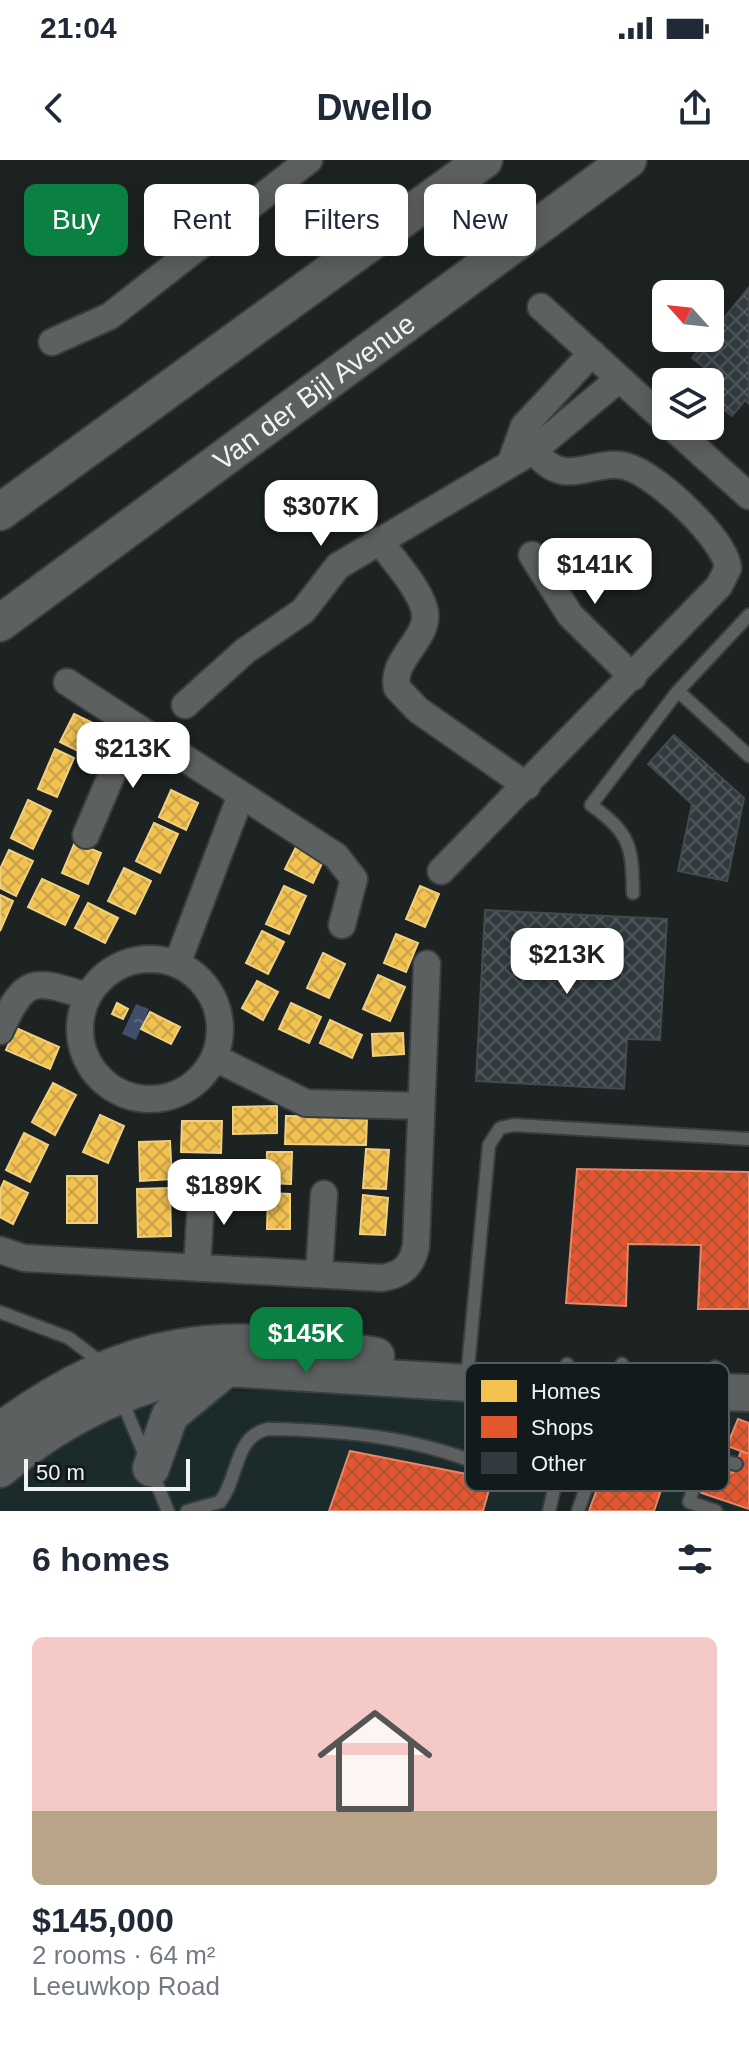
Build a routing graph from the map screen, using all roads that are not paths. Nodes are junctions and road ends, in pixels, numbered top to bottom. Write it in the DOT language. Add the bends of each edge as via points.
graph roads {
  1 [pos="309,160"];
  2 [pos="484,160"];
  3 [pos="628,160"];
  4 [pos="541,307"];
  5 [pos="52,342"];
  6 [pos="595,356"];
  7 [pos="619,379"];
  8 [pos="652,408"];
  9 [pos="687,440"];
  10 [pos="522,456"];
  11 [pos="749,496"];
  12 [pos="0,512"];
  13 [pos="379,540"];
  14 [pos="532,555"];
  15 [pos="749,615"];
  16 [pos="0,623"];
  17 [pos="633,677"];
  18 [pos="67,682"];
  19 [pos="678,691"];
  20 [pos="185,705"];
  21 [pos="133,725"];
  22 [pos="749,756"];
  23 [pos="527,786"];
  24 [pos="241,795"];
  25 [pos="86,835"];
  26 [pos="441,871"];
  27 [pos="633,893"];
  28 [pos="342,925"];
  29 [pos="177,964"];
  30 [pos="427,964"];
  31 [pos="87,996"];
  32 [pos="0,1031"];
  33 [pos="215,1058"];
  34 [pos="420,1106"];
  35 [pos="749,1139"];
  36 [pos="202,1183"];
  37 [pos="324,1194"];
  38 [pos="0,1250"];
  39 [pos="197,1268"];
  40 [pos="319,1274"];
  41 [pos="0,1312"];
  42 [pos="469,1363"];
  43 [pos="226,1368"];
  44 [pos="465,1373"];
  45 [pos="465,1374"];
  46 [pos="112,1380"];
  47 [pos="0,1431"];
  48 [pos="465,1460"];
  49 [pos="729,1462"];
  50 [pos="736,1464"];
  51 [pos="151,1468"];
  52 [pos="0,1469"];
  53 [pos="554,1491"];
  54 [pos="584,1491"];
  55 [pos="693,1491"];
  56 [pos="168,1511"];
  57 [pos="187,1511"];
  58 [pos="549,1511"];
  59 [pos="578,1511"];
  60 [pos="716,1511"];
  1 -- 5 [label="street" via="110,316"];
  2 -- 12 [label="street"];
  3 -- 16 [label="street, Van der Bijl Avenue"];
  4 -- 6 [label="street"];
  6 -- 7 [label="street"];
  6 -- 10 [label="street" via="524,426"];
  7 -- 8 [label="street"];
  7 -- 10 [label="street"];
  9 -- 11 [label="street"];
  10 -- 13 [label="street"];
  10 -- 17 [label="street" via="567,473 620,465 644,474 703,526 727,560 726,577 719,586"];
  13 -- 20 [label="street" via="338,566 303,611 245,651"];
  13 -- 23 [label="street" via="425,609 423,625 396,671 402,697"];
  14 -- 17 [label="street" via="570,615"];
  15 -- 19 [label="lane"];
  17 -- 23 [label="street"];
  18 -- 21 [label="street"];
  19 -- 22 [label="lane"];
  19 -- 27 [label="lane" via="591,805 616,823 630,845"];
  21 -- 24 [label="street"];
  21 -- 25 [label="street"];
  23 -- 26 [label="street"];
  24 -- 28 [label="street" via="351,871 354,888"];
  24 -- 29 [label="street"];
  29 -- 31 [label="street" via="136,960 116,967"];
  29 -- 33 [label="street" via="193,973 216,1003 220,1040"];
  30 -- 34 [label="street"];
  31 -- 32 [label="street" via="34,985 15,998"];
  31 -- 33 [label="street" via="80,1041 87,1062 119,1093 163,1099 185,1091"];
  33 -- 34 [label="street" via="306,1103"];
  34 -- 40 [label="street" via="414,1258 397,1275"];
  35 -- 42 [label="lane" via="500,1128 489,1145"];
  36 -- 39 [label="street"];
  37 -- 40 [label="street"];
  38 -- 39 [label="street" via="24,1258"];
  39 -- 40 [label="street"];
  41 -- 46 [label="lane" via="69,1338"];
  43 -- 45 [label="street"];
  43 -- 46 [label="street"];
  43 -- 51 [label="street" via="170,1415"];
  44 -- 46 [label="street" via="315,1345 235,1342 151,1353"];
  46 -- 47 [label="street"];
  46 -- 51 [label="lane"];
  46 -- 52 [label="street"];
  48 -- 57 [label="lane" via="372,1434 268,1429 256,1432 243,1446 220,1502"];
  49 -- 50 [label="lane"];
  51 -- 56 [label="lane"];
  53 -- 58 [label="lane"];
  54 -- 59 [label="lane"];
  55 -- 60 [label="lane" via="689,1502"];
}
